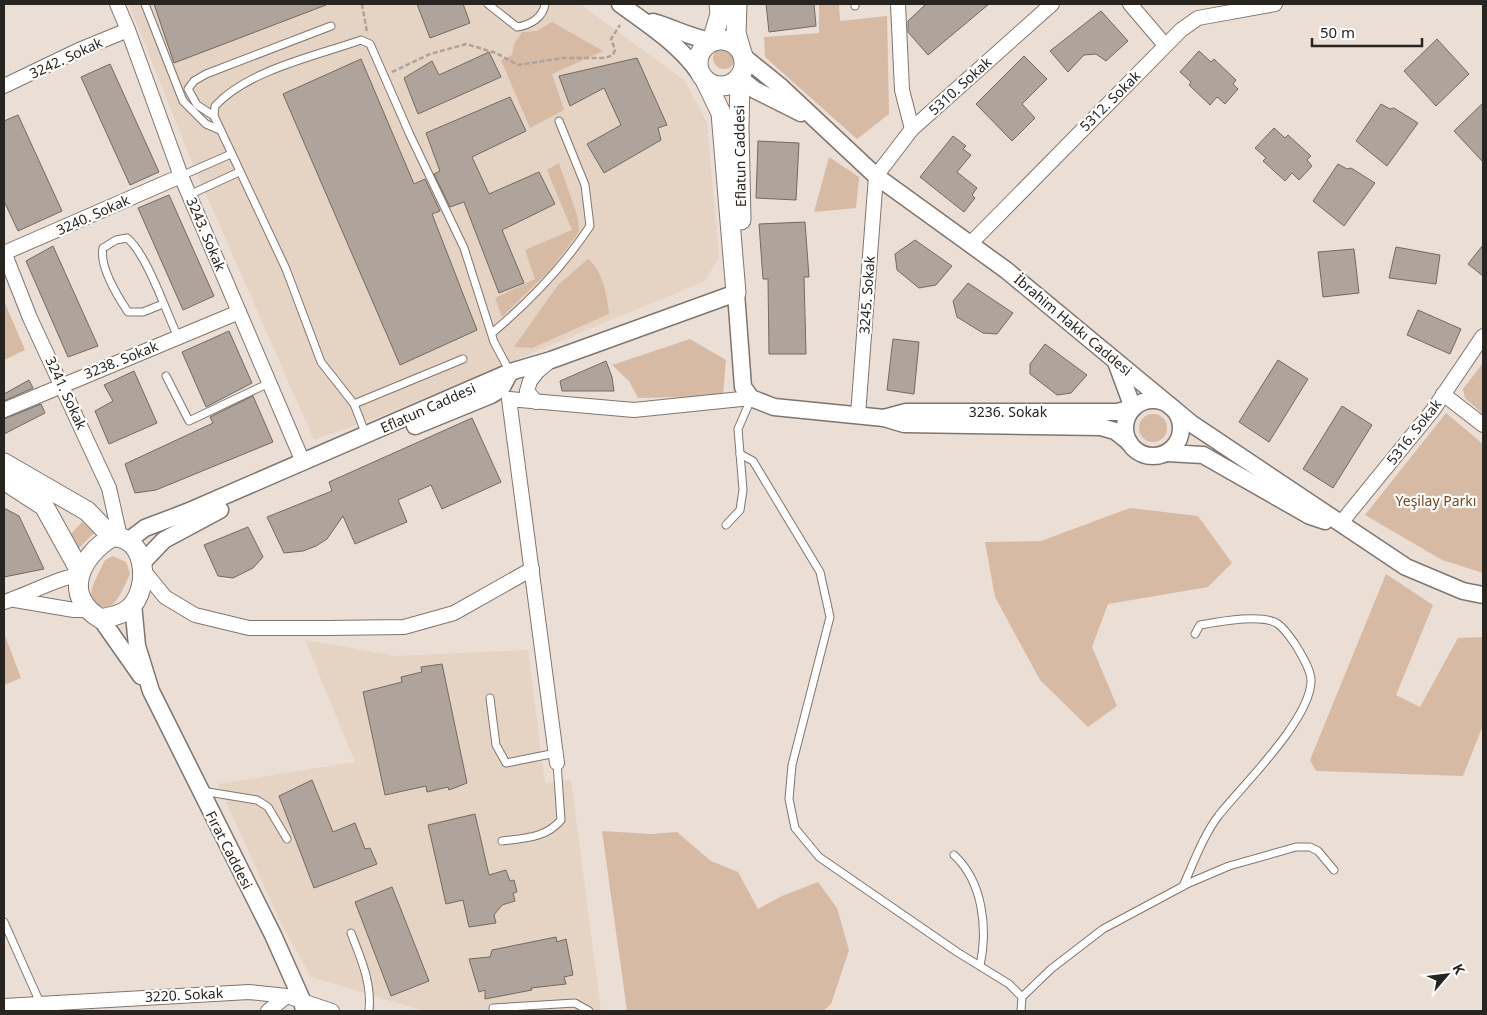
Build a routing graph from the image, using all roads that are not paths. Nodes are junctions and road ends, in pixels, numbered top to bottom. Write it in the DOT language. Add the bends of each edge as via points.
graph roads {
  1 [pos="117,4"];
  2 [pos="145,4"];
  3 [pos="488,4"];
  4 [pos="545,4"];
  5 [pos="620,4"];
  6 [pos="719,4"];
  7 [pos="737,4"];
  8 [pos="898,4"];
  9 [pos="1052,4"];
  10 [pos="1130,4"];
  11 [pos="1275,4"];
  12 [pos="637,16"];
  13 [pos="331,26"];
  14 [pos="128,30"];
  15 [pos="712,41"];
  16 [pos="1165,46"];
  17 [pos="742,53"];
  18 [pos="703,77"];
  19 [pos="740,78"];
  20 [pos="4,86"];
  21 [pos="214,116"];
  22 [pos="812,118"];
  23 [pos="558,121"];
  24 [pos="912,129"];
  25 [pos="220,130"];
  26 [pos="231,154"];
  27 [pos="239,172"];
  28 [pos="181,176"];
  29 [pos="876,176"];
  30 [pos="189,195"];
  31 [pos="970,244"];
  32 [pos="4,253"];
  33 [pos="736,293"];
  34 [pos="163,304"];
  35 [pos="239,312"];
  36 [pos="492,333"];
  37 [pos="1483,336"];
  38 [pos="178,337"];
  39 [pos="464,359"];
  40 [pos="551,360"];
  41 [pos="1116,360"];
  42 [pos="510,372"];
  43 [pos="166,376"];
  44 [pos="269,382"];
  45 [pos="61,385"];
  46 [pos="1443,394"];
  47 [pos="491,395"];
  48 [pos="751,398"];
  49 [pos="509,399"];
  50 [pos="536,402"];
  51 [pos="354,404"];
  52 [pos="1167,404"];
  53 [pos="1133,408"];
  54 [pos="4,410"];
  55 [pos="858,415"];
  56 [pos="884,418"];
  57 [pos="1483,425"];
  58 [pos="366,435"];
  59 [pos="1129,442"];
  60 [pos="1167,453"];
  61 [pos="740,454"];
  62 [pos="303,462"];
  63 [pos="4,463"];
  64 [pos="4,480"];
  65 [pos="1340,524"];
  66 [pos="726,525"];
  67 [pos="120,538"];
  68 [pos="142,567"];
  69 [pos="532,569"];
  70 [pos="80,573"];
  71 [pos="1483,595"];
  72 [pos="9,601"];
  73 [pos="133,604"];
  74 [pos="94,614"];
  75 [pos="1195,634"];
  76 [pos="151,690"];
  77 [pos="490,698"];
  78 [pos="556,758"];
  79 [pos="199,790"];
  80 [pos="287,839"];
  81 [pos="502,841"];
  82 [pos="954,855"];
  83 [pos="1334,870"];
  84 [pos="1183,886"];
  85 [pos="4,923"];
  86 [pos="351,933"];
  87 [pos="980,966"];
  88 [pos="1022,997"];
  89 [pos="298,1002"];
  90 [pos="41,1005"];
  91 [pos="4,1006"];
  92 [pos="493,1008"];
  93 [pos="268,1011"];
  94 [pos="332,1011"];
  95 [pos="369,1011"];
  96 [pos="589,1011"];
  97 [pos="1021,1011"];
  1 -- 14 [label="street, 3243. Sokak"];
  2 -- 25 [label="lane" via="183,102 206,124"];
  3 -- 4 [label="lane" via="516,27 526,26 542,14"];
  5 -- 12 [label="street"];
  6 -- 15 [label="main road" via="720,14"];
  7 -- 17 [label="main road" via="736,33"];
  8 -- 24 [label="street" via="902,90"];
  9 -- 24 [label="street, 5310. Sokak"];
  10 -- 16 [label="street"];
  11 -- 16 [label="street, 5312. Sokak" via="1198,18"];
  12 -- 15 [label="street" via="676,29 694,39"];
  12 -- 18 [label="street" via="690,59"];
  13 -- 21 [label="lane" via="194,81 188,89 197,105"];
  14 -- 20 [label="street, 3242. Sokak"];
  14 -- 28 [label="street, 3243. Sokak"];
  15 -- 17 [label="main road" via="728,41"];
  15 -- 18 [label="main road" via="701,51 698,66"];
  16 -- 31 [label="street, 5312. Sokak"];
  17 -- 19 [label="main road" via="745,64"];
  17 -- 22 [label="street"];
  18 -- 19 [label="main road" via="719,87"];
  18 -- 33 [label="main road, Eflatun Caddesi" via="721,113"];
  19 -- 22 [label="street" via="755,90"];
  19 -- 33 [label="main road, Eflatun Caddesi" via="738,128 742,254"];
  21 -- 25 [label="lane"];
  21 -- 36 [label="lane" via="215,106 241,85 361,40 370,44 464,248"];
  22 -- 29 [label="street, İbrahim Hakkı Caddesi"];
  23 -- 36 [label="lane" via="585,185 590,226 573,251 525,305"];
  24 -- 29 [label="street, 5310. Sokak"];
  25 -- 26 [label="lane"];
  26 -- 27 [label="lane"];
  26 -- 28 [label="lane"];
  27 -- 30 [label="lane"];
  27 -- 51 [label="lane" via="286,269 321,362"];
  28 -- 30 [label="street, 3243. Sokak"];
  28 -- 32 [label="street, 3240. Sokak"];
  29 -- 31 [label="street, İbrahim Hakkı Caddesi"];
  29 -- 55 [label="street, 3245. Sokak"];
  30 -- 35 [label="street, 3243. Sokak"];
  31 -- 41 [label="street, İbrahim Hakkı Caddesi"];
  32 -- 45 [label="street, 3241. Sokak"];
  33 -- 40 [label="street, Eflatun Caddesi"];
  33 -- 48 [label="street" via="743,387"];
  34 -- 34 [label="lane" via="136,245 127,238 103,248 101,256 117,296 128,312 143,312"];
  34 -- 38 [label="lane"];
  35 -- 38 [label="street, 3238. Sokak"];
  35 -- 44 [label="street, 3243. Sokak"];
  36 -- 42 [label="lane"];
  37 -- 46 [label="street, 5316. Sokak"];
  38 -- 45 [label="street, 3238. Sokak"];
  39 -- 51 [label="lane"];
  40 -- 42 [label="street, Eflatun Caddesi"];
  40 -- 50 [label="street" via="530,381 527,391"];
  41 -- 52 [label="street, İbrahim Hakkı Caddesi"];
  41 -- 53 [label="street"];
  42 -- 47 [label="street" via="501,389"];
  42 -- 58 [label="street, Eflatun Caddesi"];
  43 -- 44 [label="lane" via="189,421"];
  44 -- 62 [label="street, 3243. Sokak"];
  45 -- 54 [label="street, 3238. Sokak"];
  45 -- 67 [label="street, 3241. Sokak" via="109,488"];
  46 -- 57 [label="street"];
  46 -- 65 [label="street, 5316. Sokak" via="1434,410"];
  47 -- 49 [label="street"];
  47 -- 68 [label="street, Eflatun Caddesi" via="302,472 202,518 164,540"];
  48 -- 50 [label="street" via="634,410"];
  48 -- 55 [label="street, 3236. Sokak" via="774,407"];
  48 -- 61 [label="lane" via="738,429"];
  49 -- 50 [label="street"];
  49 -- 69 [label="street"];
  51 -- 58 [label="lane"];
  52 -- 53 [label="street" via="1150,400"];
  52 -- 60 [label="street" via="1178,416 1181,433"];
  52 -- 65 [label="street, İbrahim Hakkı Caddesi"];
  53 -- 56 [label="street, 3236. Sokak" via="1117,412 906,412"];
  53 -- 59 [label="street" via="1125,424"];
  55 -- 56 [label="street, 3236. Sokak"];
  56 -- 59 [label="street, 3236. Sokak" via="904,424 1101,427 1115,431"];
  58 -- 62 [label="street, Eflatun Caddesi"];
  59 -- 60 [label="street" via="1142,454 1158,456"];
  60 -- 65 [label="street, İbrahim Hakkı Caddesi" via="1203,455 1310,516"];
  61 -- 66 [label="lane" via="742,500 740,510"];
  61 -- 87 [label="lane" via="753,462 820,572 830,617 792,765 788,799 794,828 819,857"];
  62 -- 67 [label="street, Eflatun Caddesi"];
  63 -- 67 [label="main road" via="87,511"];
  64 -- 70 [label="main road" via="44,506"];
  65 -- 71 [label="street, İbrahim Hakkı Caddesi" via="1406,567"];
  67 -- 68 [label="main road" via="139,551"];
  67 -- 70 [label="main road" via="101,544"];
  68 -- 69 [label="street" via="165,597 195,615 249,628 404,627 454,613"];
  68 -- 73 [label="main road" via="141,586"];
  69 -- 78 [label="street"];
  70 -- 72 [label="street"];
  70 -- 74 [label="main road" via="78,587 83,604"];
  72 -- 74 [label="street"];
  73 -- 74 [label="main road" via="125,612"];
  73 -- 76 [label="street" via="137,646"];
  74 -- 76 [label="street"];
  75 -- 84 [label="lane" via="1200,625 1226,620 1260,619 1277,623 1301,654 1311,680 1309,694 1292,724 1269,757 1218,816"];
  76 -- 79 [label="street, Fırat Caddesi"];
  77 -- 78 [label="lane" via="496,745 506,763"];
  78 -- 81 [label="lane" via="561,820 552,830 539,835"];
  79 -- 80 [label="lane" via="257,800 268,807"];
  79 -- 89 [label="street, Fırat Caddesi" via="272,936"];
  82 -- 87 [label="lane" via="973,877 979,896 982,917"];
  83 -- 84 [label="lane" via="1318,851 1310,847 1296,847 1229,866"];
  84 -- 88 [label="lane" via="1103,929 1051,969"];
  85 -- 90 [label="lane"];
  86 -- 95 [label="lane" via="367,977"];
  87 -- 88 [label="lane" via="1009,984"];
  88 -- 97 [label="lane"];
  89 -- 90 [label="street, 3220. Sokak" via="248,992"];
  89 -- 93 [label="street"];
  89 -- 94 [label="street, 3220. Sokak"];
  90 -- 91 [label="street, 3220. Sokak"];
  92 -- 96 [label="lane" via="575,1003"];
}
